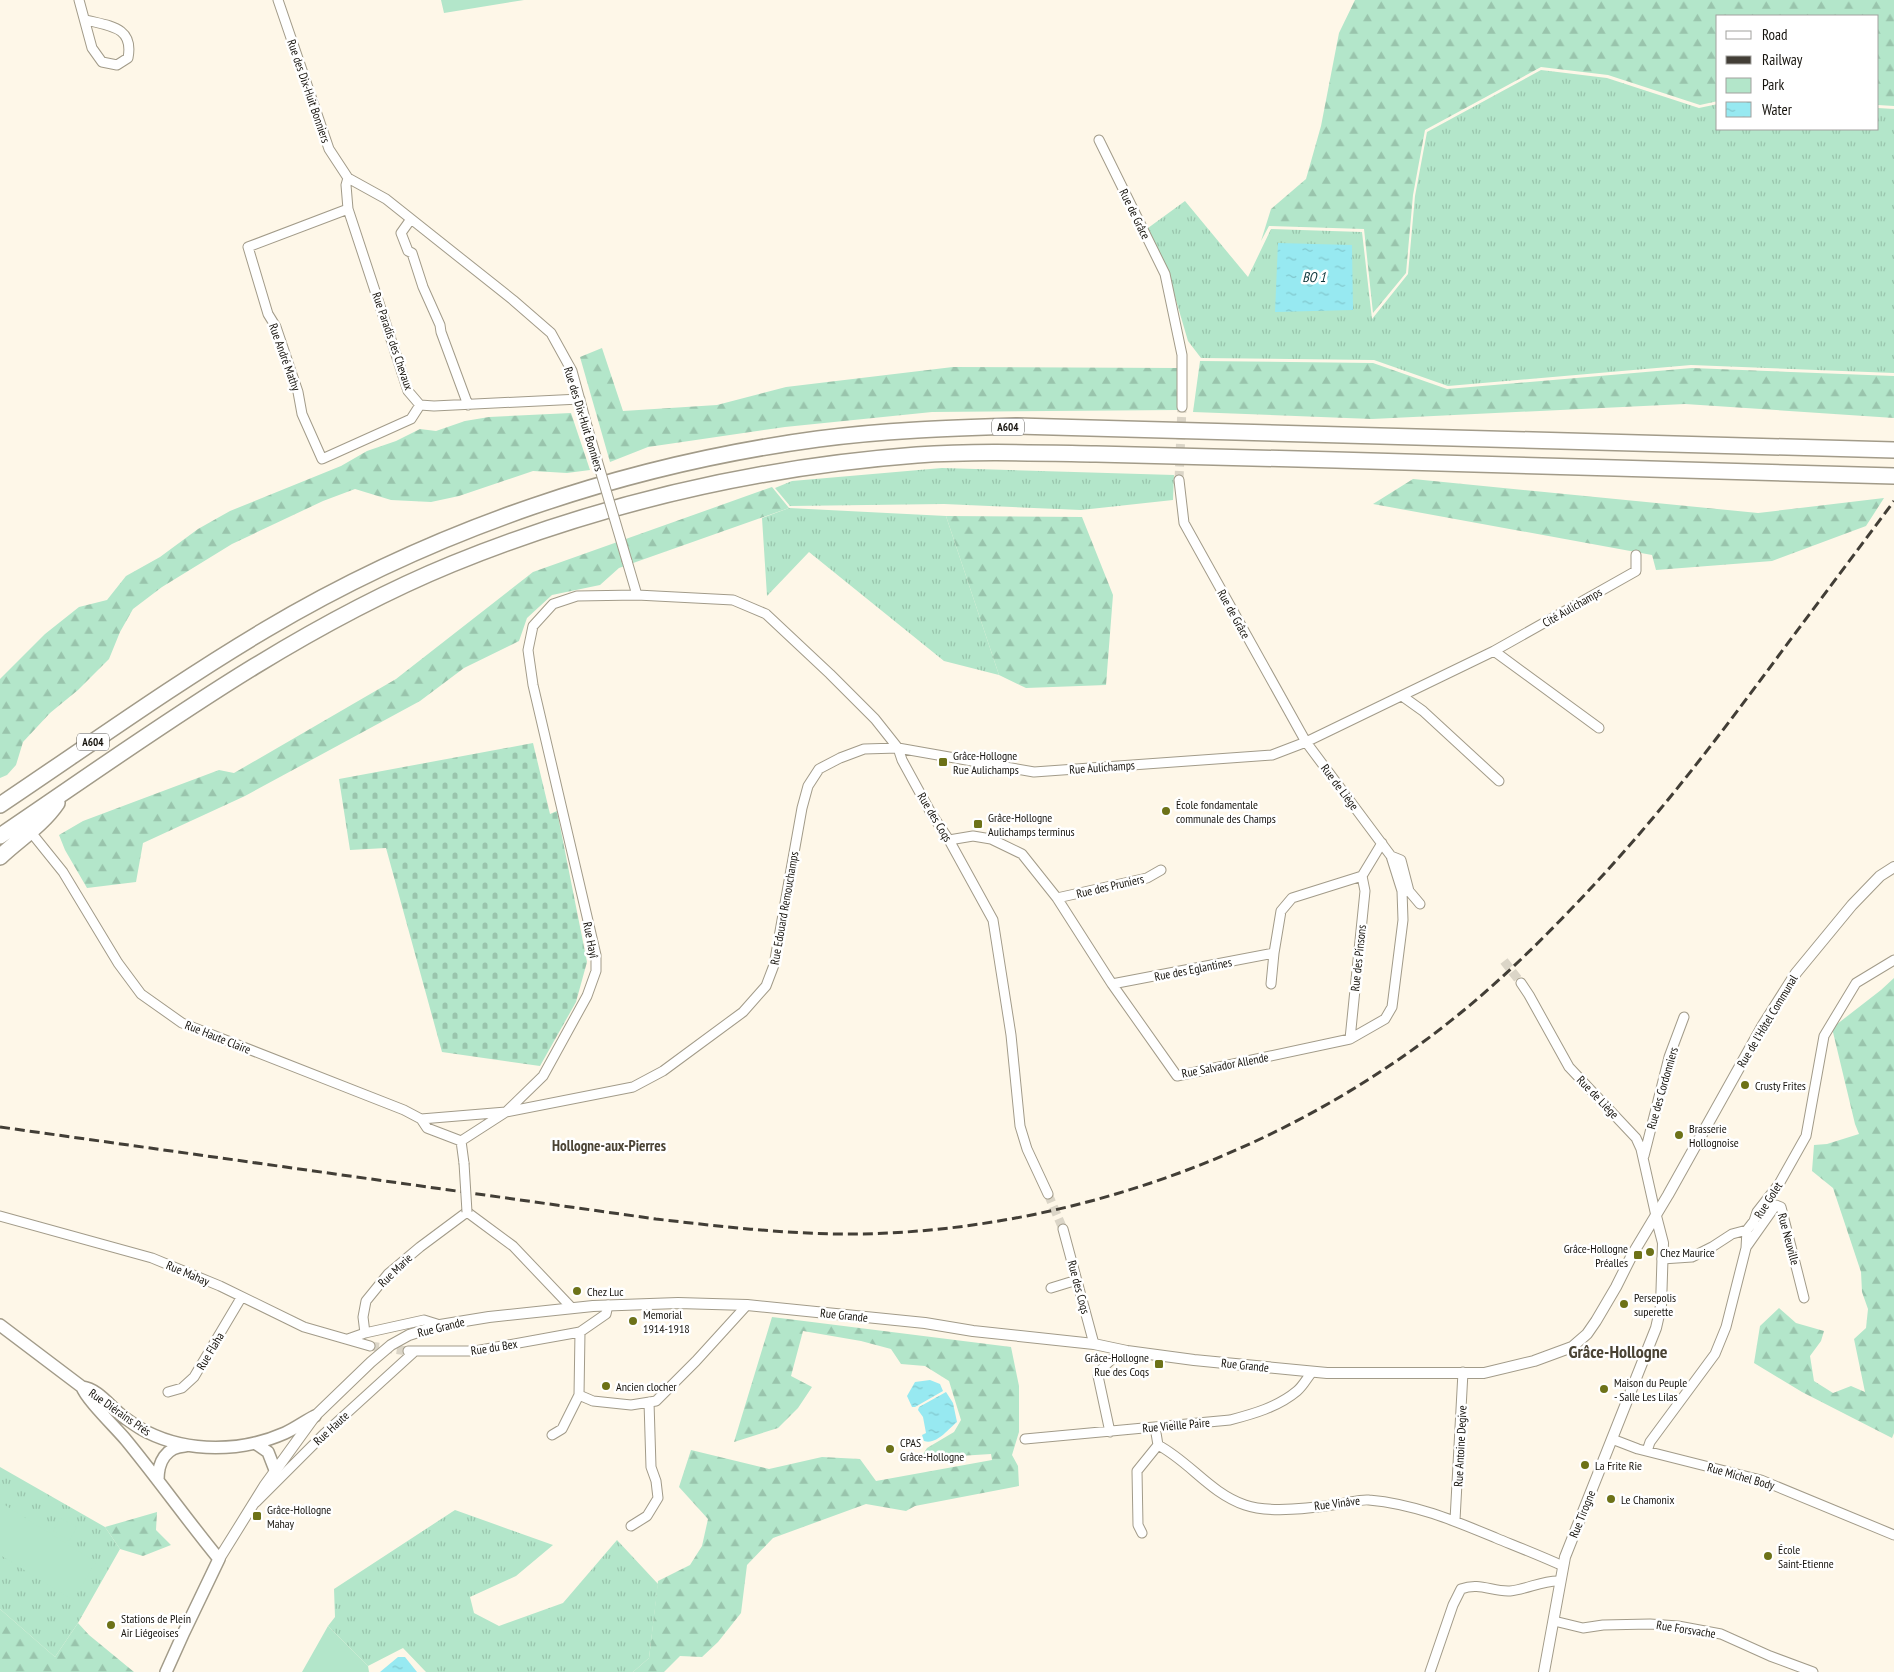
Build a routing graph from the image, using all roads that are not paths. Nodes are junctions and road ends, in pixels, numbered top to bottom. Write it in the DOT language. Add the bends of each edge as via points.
graph roads {
  1 [pos="79,0"];
  2 [pos="278,0"];
  3 [pos="86,20"];
  4 [pos="1099,140"];
  5 [pos="348,178"];
  6 [pos="348,209"];
  7 [pos="411,219"];
  8 [pos="580,399"];
  9 [pos="420,405"];
  10 [pos="468,405"];
  11 [pos="1182,407"];
  12 [pos="1894,450"];
  13 [pos="1894,476"];
  14 [pos="1179,480"];
  15 [pos="1636,555"];
  16 [pos="637,595"];
  17 [pos="1494,651"];
  18 [pos="1402,696"];
  19 [pos="1599,728"];
  20 [pos="1306,742"];
  21 [pos="898,748"];
  22 [pos="1499,781"];
  23 [pos="64,794"];
  24 [pos="4,800"];
  25 [pos="0,836"];
  26 [pos="34,836"];
  27 [pos="949,840"];
  28 [pos="1382,843"];
  29 [pos="1391,856"];
  30 [pos="0,857"];
  31 [pos="1894,866"];
  32 [pos="1161,870"];
  33 [pos="1362,876"];
  34 [pos="1057,898"];
  35 [pos="1420,904"];
  36 [pos="1274,953"];
  37 [pos="1894,960"];
  38 [pos="1521,983"];
  39 [pos="1112,984"];
  40 [pos="1271,984"];
  41 [pos="1684,1017"];
  42 [pos="1350,1039"];
  43 [pos="506,1112"];
  44 [pos="421,1119"];
  45 [pos="461,1141"];
  46 [pos="1643,1159"];
  47 [pos="1048,1194"];
  48 [pos="467,1212"];
  49 [pos="0,1216"];
  50 [pos="1656,1216"];
  51 [pos="1063,1229"];
  52 [pos="1747,1230"];
  53 [pos="1746,1248"];
  54 [pos="1662,1260"];
  55 [pos="1077,1280"];
  56 [pos="1051,1288"];
  57 [pos="241,1298"];
  58 [pos="1804,1298"];
  59 [pos="608,1305"];
  60 [pos="746,1305"];
  61 [pos="571,1307"];
  62 [pos="0,1325"];
  63 [pos="440,1325"];
  64 [pos="580,1332"];
  65 [pos="365,1333"];
  66 [pos="348,1339"];
  67 [pos="1094,1344"];
  68 [pos="370,1346"];
  69 [pos="1572,1347"];
  70 [pos="1119,1350"];
  71 [pos="411,1352"];
  72 [pos="1312,1372"];
  73 [pos="1463,1372"];
  74 [pos="82,1387"];
  75 [pos="168,1392"];
  76 [pos="579,1395"];
  77 [pos="649,1402"];
  78 [pos="315,1416"];
  79 [pos="1110,1432"];
  80 [pos="552,1435"];
  81 [pos="1157,1436"];
  82 [pos="1612,1438"];
  83 [pos="1025,1439"];
  84 [pos="255,1443"];
  85 [pos="186,1446"];
  86 [pos="1647,1451"];
  87 [pos="275,1470"];
  88 [pos="158,1480"];
  89 [pos="251,1507"];
  90 [pos="1455,1520"];
  91 [pos="631,1526"];
  92 [pos="1142,1533"];
  93 [pos="1894,1535"];
  94 [pos="219,1559"];
  95 [pos="1563,1566"];
  96 [pos="1560,1581"];
  97 [pos="1554,1621"];
  98 [pos="166,1672"];
  99 [pos="1430,1672"];
  100 [pos="1544,1672"];
  101 [pos="1812,1672"];
  1 -- 3 [label="street"];
  2 -- 5 [label="street, Rue des Dix-Huit Bonniers" via="329,149"];
  3 -- 3 [label="street" via="116,28 126,35 130,47 128,58 116,65 102,62 92,48"];
  4 -- 11 [label="street, Rue de Grâce" via="1165,274 1182,355"];
  5 -- 6 [label="street"];
  5 -- 7 [label="street, Rue des Dix-Huit Bonniers" via="386,199"];
  6 -- 9 [label="street, Rue Paradis des Chevaux" via="408,391"];
  6 -- 9 [label="street, Rue André Mathy" via="248,246 268,314 276,327 298,392 302,414 322,459 411,419"];
  7 -- 8 [label="street, Rue des Dix-Huit Bonniers" via="551,333 572,371"];
  7 -- 10 [label="street" via="401,233 408,251 412,253"];
  8 -- 10 [label="street, Rue Paradis des Chevaux"];
  8 -- 16 [label="street, Rue des Dix-Huit Bonniers, bridge"];
  9 -- 10 [label="street, Rue Paradis des Chevaux"];
  12 -- 24 [label="highway, A604" via="1017,426 919,429 819,438 719,455 533,506 440,541 353,582 266,630 174,687"];
  13 -- 23 [label="highway, A604" via="1017,452 920,455 821,465 725,481 540,531 450,566 364,605 278,652"];
  14 -- 20 [label="street, Rue de Grâce" via="1184,523"];
  15 -- 17 [label="street, Cité Aulichamps" via="1636,570"];
  16 -- 21 [label="street, Rue des Coqs" via="733,600 766,614 869,712"];
  16 -- 43 [label="street, Rue Hayî" via="577,596 553,604 534,626 528,650 533,685 596,955 596,972 587,996 543,1076"];
  17 -- 18 [label="street, Cité Aulichamps"];
  17 -- 19 [label="street"];
  18 -- 20 [label="street, Cité Aulichamps"];
  18 -- 22 [label="street" via="1423,711"];
  20 -- 21 [label="street, Rue Aulichamps" via="1272,755 1034,772"];
  20 -- 28 [label="street, Rue de Liège"];
  21 -- 27 [label="street, Rue des Coqs" via="931,813"];
  21 -- 43 [label="street, Rue Edouard Remouchamps" via="864,749 840,758 819,769 808,786 774,965 766,986 742,1012 662,1071 633,1088"];
  23 -- 25 [label="highway, A604"];
  23 -- 30 [label="highway" via="47,817"];
  26 -- 44 [label="street, Rue Haute Claire" via="63,872 118,963 141,994 163,1011 182,1023"];
  27 -- 34 [label="street, Rue Salvador Allende" via="973,836 991,839 1022,854"];
  27 -- 47 [label="street, Rue des Coqs" via="993,920 1011,1034 1020,1126"];
  28 -- 29 [label="street, Rue de Liège"];
  28 -- 33 [label="street"];
  29 -- 35 [label="street, Rue de Liège" via="1401,860 1409,892"];
  29 -- 42 [label="street, Rue Salvador Allende" via="1402,891 1392,1007 1385,1019"];
  31 -- 50 [label="street, Rue de l'Hôtel Communal" via="1852,905 1796,973 1763,1025"];
  32 -- 34 [label="street, Rue des Pruniers" via="1147,878"];
  33 -- 36 [label="street" via="1292,898 1281,911"];
  33 -- 42 [label="street, Rue des Pinsons" via="1365,891"];
  34 -- 39 [label="street, Rue Salvador Allende"];
  36 -- 39 [label="street, Rue des Eglantines"];
  36 -- 40 [label="street"];
  37 -- 52 [label="street, Rue Golet" via="1856,983 1824,1036 1806,1136 1779,1184"];
  38 -- 46 [label="street, Rue de Liège" via="1569,1067 1636,1138"];
  39 -- 42 [label="street, Rue Salvador Allende" via="1178,1076"];
  41 -- 46 [label="street, Rue des Cordonniers" via="1669,1057"];
  43 -- 44 [label="street, Rue Edouard Remouchamps"];
  43 -- 45 [label="street, Rue Hayî"];
  44 -- 45 [label="street, Rue Haute Claire" via="427,1128"];
  45 -- 48 [label="street, bridge"];
  46 -- 50 [label="street, Rue de Liège"];
  48 -- 61 [label="street" via="513,1246"];
  48 -- 65 [label="street, Rue Marie" via="388,1274 366,1301"];
  49 -- 57 [label="street, Rue Mahay" via="152,1258"];
  50 -- 54 [label="street, Rue Tirogne" via="1663,1243"];
  50 -- 69 [label="street, Rue de l'Hôtel Communal" via="1596,1321"];
  51 -- 55 [label="street, Rue des Coqs"];
  52 -- 53 [label="street, Rue Golet"];
  52 -- 54 [label="street" via="1732,1234 1692,1257"];
  53 -- 58 [label="street, Rue Neuville" via="1776,1205 1781,1207"];
  53 -- 86 [label="street, Rue Golet" via="1726,1327 1715,1354 1650,1442"];
  54 -- 82 [label="street, Rue Tirogne" via="1661,1306 1656,1328"];
  55 -- 56 [label="street"];
  55 -- 67 [label="street, Rue des Coqs"];
  57 -- 66 [label="street, Rue Mahay" via="304,1327"];
  57 -- 75 [label="street, Rue Flaha" via="194,1378 182,1388"];
  59 -- 60 [label="street, Rue Grande"];
  59 -- 61 [label="street, Rue Grande"];
  59 -- 64 [label="street" via="606,1314"];
  60 -- 67 [label="street, Rue Grande"];
  60 -- 77 [label="street" via="656,1401"];
  61 -- 63 [label="street, Rue Grande"];
  62 -- 74 [label="main road, Rue Diérains Prés"];
  63 -- 65 [label="street" via="424,1320"];
  63 -- 78 [label="street, Rue Grande" via="410,1335 382,1352"];
  64 -- 71 [label="street, Rue du Bex" via="475,1351"];
  64 -- 76 [label="street"];
  65 -- 66 [label="street"];
  66 -- 68 [label="street, Rue Mahay"];
  67 -- 70 [label="street, Rue Grande"];
  69 -- 73 [label="street, Rue Grande" via="1534,1361 1484,1373"];
  70 -- 72 [label="street, Rue Grande"];
  70 -- 79 [label="street" via="1117,1357 1100,1370 1098,1376"];
  71 -- 89 [label="street, Rue Haute"];
  72 -- 73 [label="street, Rue Grande"];
  72 -- 81 [label="street, Rue Vieille Paire" via="1297,1391 1254,1414"];
  73 -- 90 [label="street, Rue Antoine Degive"];
  74 -- 85 [label="main road, Rue Diérains Prés" via="92,1390 144,1431"];
  74 -- 88 [label="main road, Rue Diérains Prés" via="86,1397"];
  76 -- 77 [label="street" via="593,1401"];
  76 -- 80 [label="street" via="562,1429"];
  77 -- 91 [label="street" via="651,1467 658,1498 647,1516"];
  78 -- 84 [label="main road, Rue Diérains Prés" via="284,1434"];
  78 -- 87 [label="street, Rue Grande"];
  79 -- 81 [label="street, Rue Vieille Paire"];
  79 -- 83 [label="street, Rue Vieille Paire"];
  81 -- 90 [label="street, Rue Vinâve" via="1206,1483 1228,1499 1246,1506 1274,1510 1367,1500 1414,1507"];
  81 -- 92 [label="street" via="1137,1471 1138,1525"];
  82 -- 86 [label="street, Rue Michel Body"];
  82 -- 95 [label="street, Rue Tirogne"];
  84 -- 85 [label="main road, Rue Diérains Prés" via="213,1448"];
  84 -- 87 [label="main road" via="268,1452"];
  85 -- 88 [label="main road, Rue Diérains Prés" via="174,1448 163,1457"];
  86 -- 93 [label="street, Rue Michel Body" via="1761,1480"];
  87 -- 89 [label="street, Rue Grande"];
  88 -- 94 [label="main road, Rue Diérains Prés"];
  89 -- 94 [label="street, Rue Grande"];
  90 -- 95 [label="street, Rue Vinâve"];
  94 -- 98 [label="main road"];
  95 -- 96 [label="street, Rue Tirogne"];
  96 -- 97 [label="street, Rue Tirogne"];
  96 -- 99 [label="street" via="1508,1591 1480,1586 1461,1589"];
  97 -- 100 [label="street, Rue Tirogne"];
  97 -- 101 [label="street, Rue Forsvache" via="1583,1628 1650,1624 1721,1634"];
}
